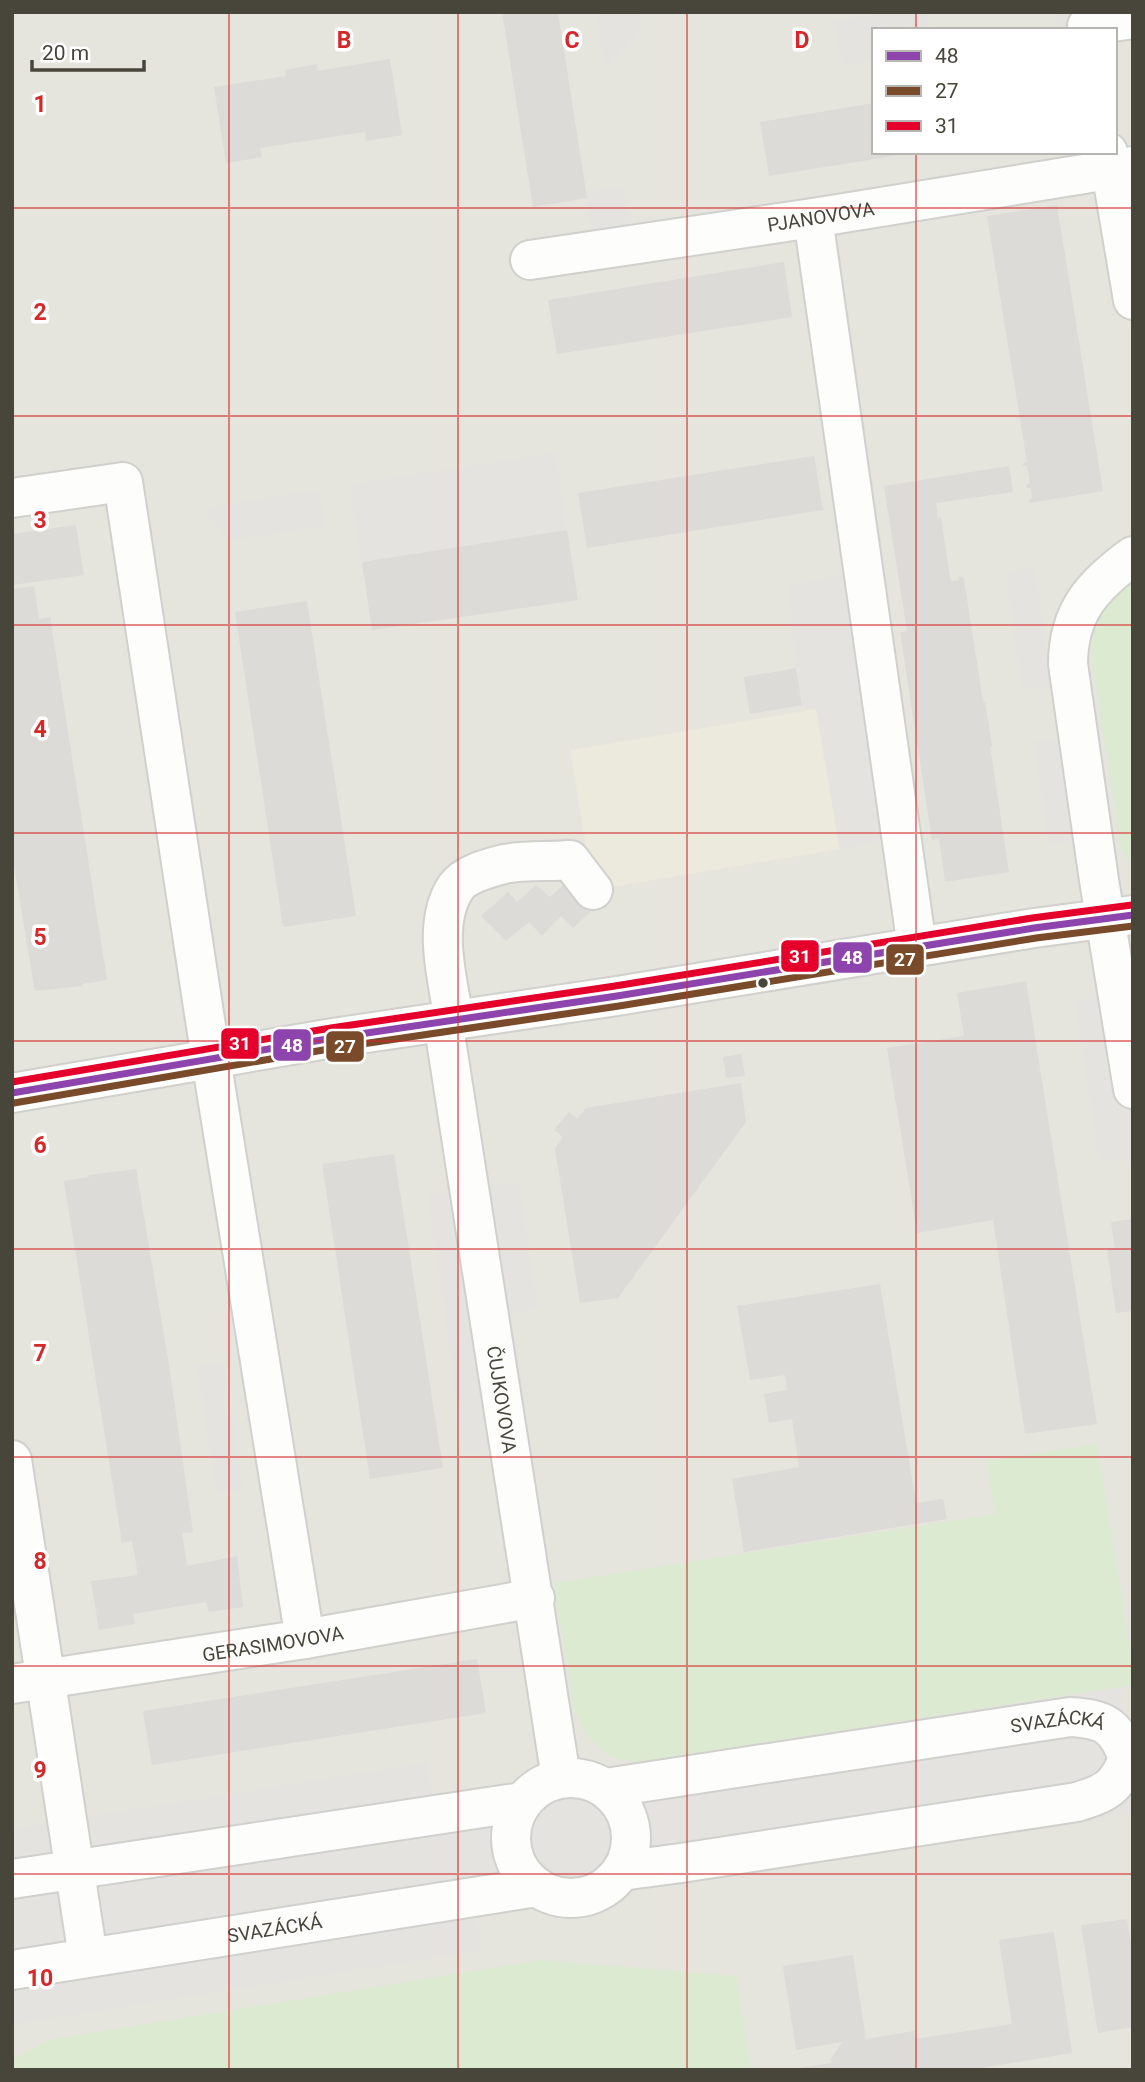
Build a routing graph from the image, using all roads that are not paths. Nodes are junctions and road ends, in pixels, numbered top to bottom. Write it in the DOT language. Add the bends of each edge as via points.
graph roads {
  1 [pos="1133,19"];
  2 [pos="1087,23"];
  3 [pos="1117,163"];
  4 [pos="813,218"];
  5 [pos="530,260"];
  6 [pos="1133,300"];
  7 [pos="12,498"];
  8 [pos="1133,556"];
  9 [pos="593,890"];
  10 [pos="1119,917"];
  11 [pos="917,947"];
  12 [pos="449,1021"];
  13 [pos="211,1059"];
  14 [pos="1133,1089"];
  15 [pos="12,1093"];
  16 [pos="12,1460"];
  17 [pos="535,1598"];
  18 [pos="305,1639"];
  19 [pos="29,1682"];
  20 [pos="1130,1758"];
  21 [pos="561,1778"];
  22 [pos="606,1788"];
  23 [pos="522,1802"];
  24 [pos="74,1870"];
  25 [pos="621,1871"];
  26 [pos="12,1879"];
  27 [pos="537,1887"];
  28 [pos="88,1957"];
  29 [pos="12,1970"];
  1 -- 2 [label="street"];
  3 -- 4 [label="street, PJANOVOVA"];
  3 -- 6 [label="street"];
  4 -- 5 [label="street, PJANOVOVA"];
  4 -- 11 [label="street"];
  7 -- 13 [label="street" via="123,482"];
  8 -- 10 [label="street" via="1088,595 1071,630 1068,648 1072,699"];
  9 -- 12 [label="street, ČUJKOVOVA" via="569,860 505,864 470,875 456,887 445,914 442,944"];
  10 -- 11 [label="street"];
  10 -- 14 [label="street"];
  11 -- 12 [label="street"];
  12 -- 13 [label="street"];
  12 -- 17 [label="street, ČUJKOVOVA"];
  13 -- 15 [label="street"];
  13 -- 18 [label="street"];
  16 -- 19 [label="street"];
  17 -- 18 [label="street, GERASIMOVOVA"];
  17 -- 21 [label="street, ČUJKOVOVA"];
  18 -- 19 [label="street, GERASIMOVOVA"];
  19 -- 24 [label="street"];
  20 -- 22 [label="street, SVAZÁCKÁ" via="1112,1728 1093,1718 1070,1717"];
  20 -- 25 [label="street, SVAZÁCKÁ" via="1114,1785 1077,1802"];
  21 -- 22 [label="street" via="584,1779"];
  21 -- 23 [label="street" via="546,1783"];
  22 -- 25 [label="street" via="626,1812 631,1826 632,1842"];
  23 -- 24 [label="street"];
  23 -- 27 [label="street" via="511,1832 512,1848 516,1863"];
  24 -- 26 [label="street"];
  24 -- 28 [label="street"];
  25 -- 27 [label="street" via="600,1891 587,1896 552,1895"];
  27 -- 28 [label="street, SVAZÁCKÁ"];
  28 -- 29 [label="street, SVAZÁCKÁ"];
}
